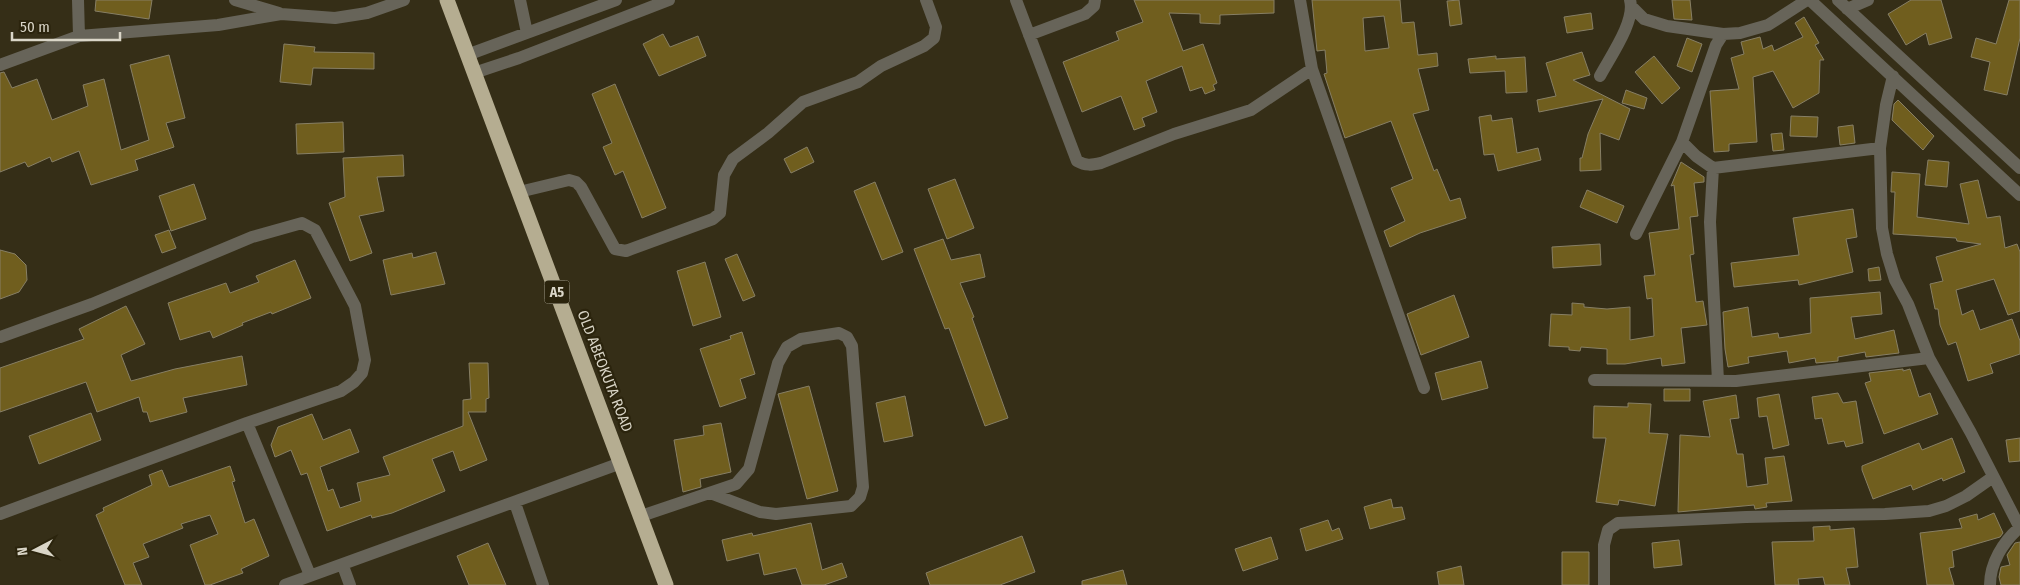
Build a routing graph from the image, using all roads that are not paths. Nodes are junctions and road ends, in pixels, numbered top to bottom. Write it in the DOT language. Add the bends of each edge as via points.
graph roads {
  1 [pos="78,0"];
  2 [pos="235,0"];
  3 [pos="404,0"];
  4 [pos="447,0"];
  5 [pos="520,0"];
  6 [pos="616,0"];
  7 [pos="669,0"];
  8 [pos="926,0"];
  9 [pos="1016,0"];
  10 [pos="1095,0"];
  11 [pos="1300,0"];
  12 [pos="1808,0"];
  13 [pos="1838,0"];
  14 [pos="1868,0"];
  15 [pos="1631,3"];
  16 [pos="1847,9"];
  17 [pos="281,14"];
  18 [pos="527,33"];
  19 [pos="1723,34"];
  20 [pos="1029,35"];
  21 [pos="79,36"];
  22 [pos="467,55"];
  23 [pos="0,65"];
  24 [pos="1312,69"];
  25 [pos="474,73"];
  26 [pos="1600,76"];
  27 [pos="1892,76"];
  28 [pos="1682,142"];
  29 [pos="1880,148"];
  30 [pos="1713,168"];
  31 [pos="2020,168"];
  32 [pos="519,192"];
  33 [pos="2020,195"];
  34 [pos="1636,234"];
  35 [pos="0,337"];
  36 [pos="1929,358"];
  37 [pos="1594,380"];
  38 [pos="1718,381"];
  39 [pos="1424,388"];
  40 [pos="247,423"];
  41 [pos="621,463"];
  42 [pos="1993,476"];
  43 [pos="710,493"];
  44 [pos="515,502"];
  45 [pos="0,514"];
  46 [pos="641,516"];
  47 [pos="2020,528"];
  48 [pos="343,566"];
  49 [pos="310,575"];
  50 [pos="285,585"];
  51 [pos="350,585"];
  52 [pos="543,585"];
  53 [pos="666,585"];
  54 [pos="1604,585"];
  55 [pos="1990,585"];
  1 -- 21 [label="street"];
  2 -- 17 [label="street"];
  3 -- 17 [label="street" via="367,13 335,18"];
  4 -- 22 [label="highway, OLD ABEOKUTA ROAD / A5"];
  5 -- 18 [label="street"];
  6 -- 18 [label="street"];
  7 -- 25 [label="street"];
  8 -- 32 [label="street" via="936,27 934,38 858,82 803,102 734,160 724,174 720,213 713,219 620,251 615,249 576,182 569,180"];
  9 -- 20 [label="street"];
  10 -- 20 [label="street" via="1094,6 1085,14"];
  11 -- 24 [label="street"];
  12 -- 19 [label="street" via="1768,25"];
  12 -- 27 [label="street"];
  13 -- 16 [label="street"];
  14 -- 16 [label="street"];
  15 -- 19 [label="street" via="1644,19 1667,26"];
  15 -- 26 [label="street" via="1626,27"];
  16 -- 31 [label="street"];
  17 -- 21 [label="street" via="218,25"];
  18 -- 22 [label="street"];
  19 -- 28 [label="street" via="1716,45"];
  20 -- 24 [label="street" via="1077,161 1090,166 1174,134 1251,110"];
  21 -- 23 [label="street"];
  22 -- 25 [label="highway, OLD ABEOKUTA ROAD / A5"];
  24 -- 39 [label="street"];
  25 -- 32 [label="highway, OLD ABEOKUTA ROAD / A5"];
  27 -- 29 [label="street"];
  27 -- 33 [label="street"];
  28 -- 30 [label="street"];
  28 -- 34 [label="street"];
  29 -- 30 [label="street"];
  29 -- 36 [label="street" via="1882,228 1887,254"];
  30 -- 38 [label="street" via="1710,222"];
  32 -- 41 [label="highway, OLD ABEOKUTA ROAD / A5"];
  35 -- 40 [label="street" via="92,304 252,237 302,223 315,230 355,306 365,360 362,373 341,391"];
  36 -- 38 [label="street"];
  36 -- 42 [label="street"];
  37 -- 38 [label="street"];
  40 -- 45 [label="street"];
  40 -- 49 [label="street"];
  41 -- 44 [label="street"];
  41 -- 46 [label="highway, OLD ABEOKUTA ROAD / A5"];
  42 -- 47 [label="street"];
  42 -- 54 [label="street" via="1966,496 1928,512 1618,523 1608,530 1604,545"];
  43 -- 43 [label="street" via="736,484 748,469 778,363 787,347 801,338 839,333 847,338 852,346 863,487 860,496 851,506 776,514 760,512"];
  43 -- 46 [label="street"];
  44 -- 48 [label="street"];
  44 -- 52 [label="street"];
  46 -- 53 [label="highway, OLD ABEOKUTA ROAD / A5"];
  47 -- 55 [label="street" via="2006,542 1995,562"];
  48 -- 49 [label="street"];
  48 -- 51 [label="street"];
  49 -- 50 [label="street"];
}
